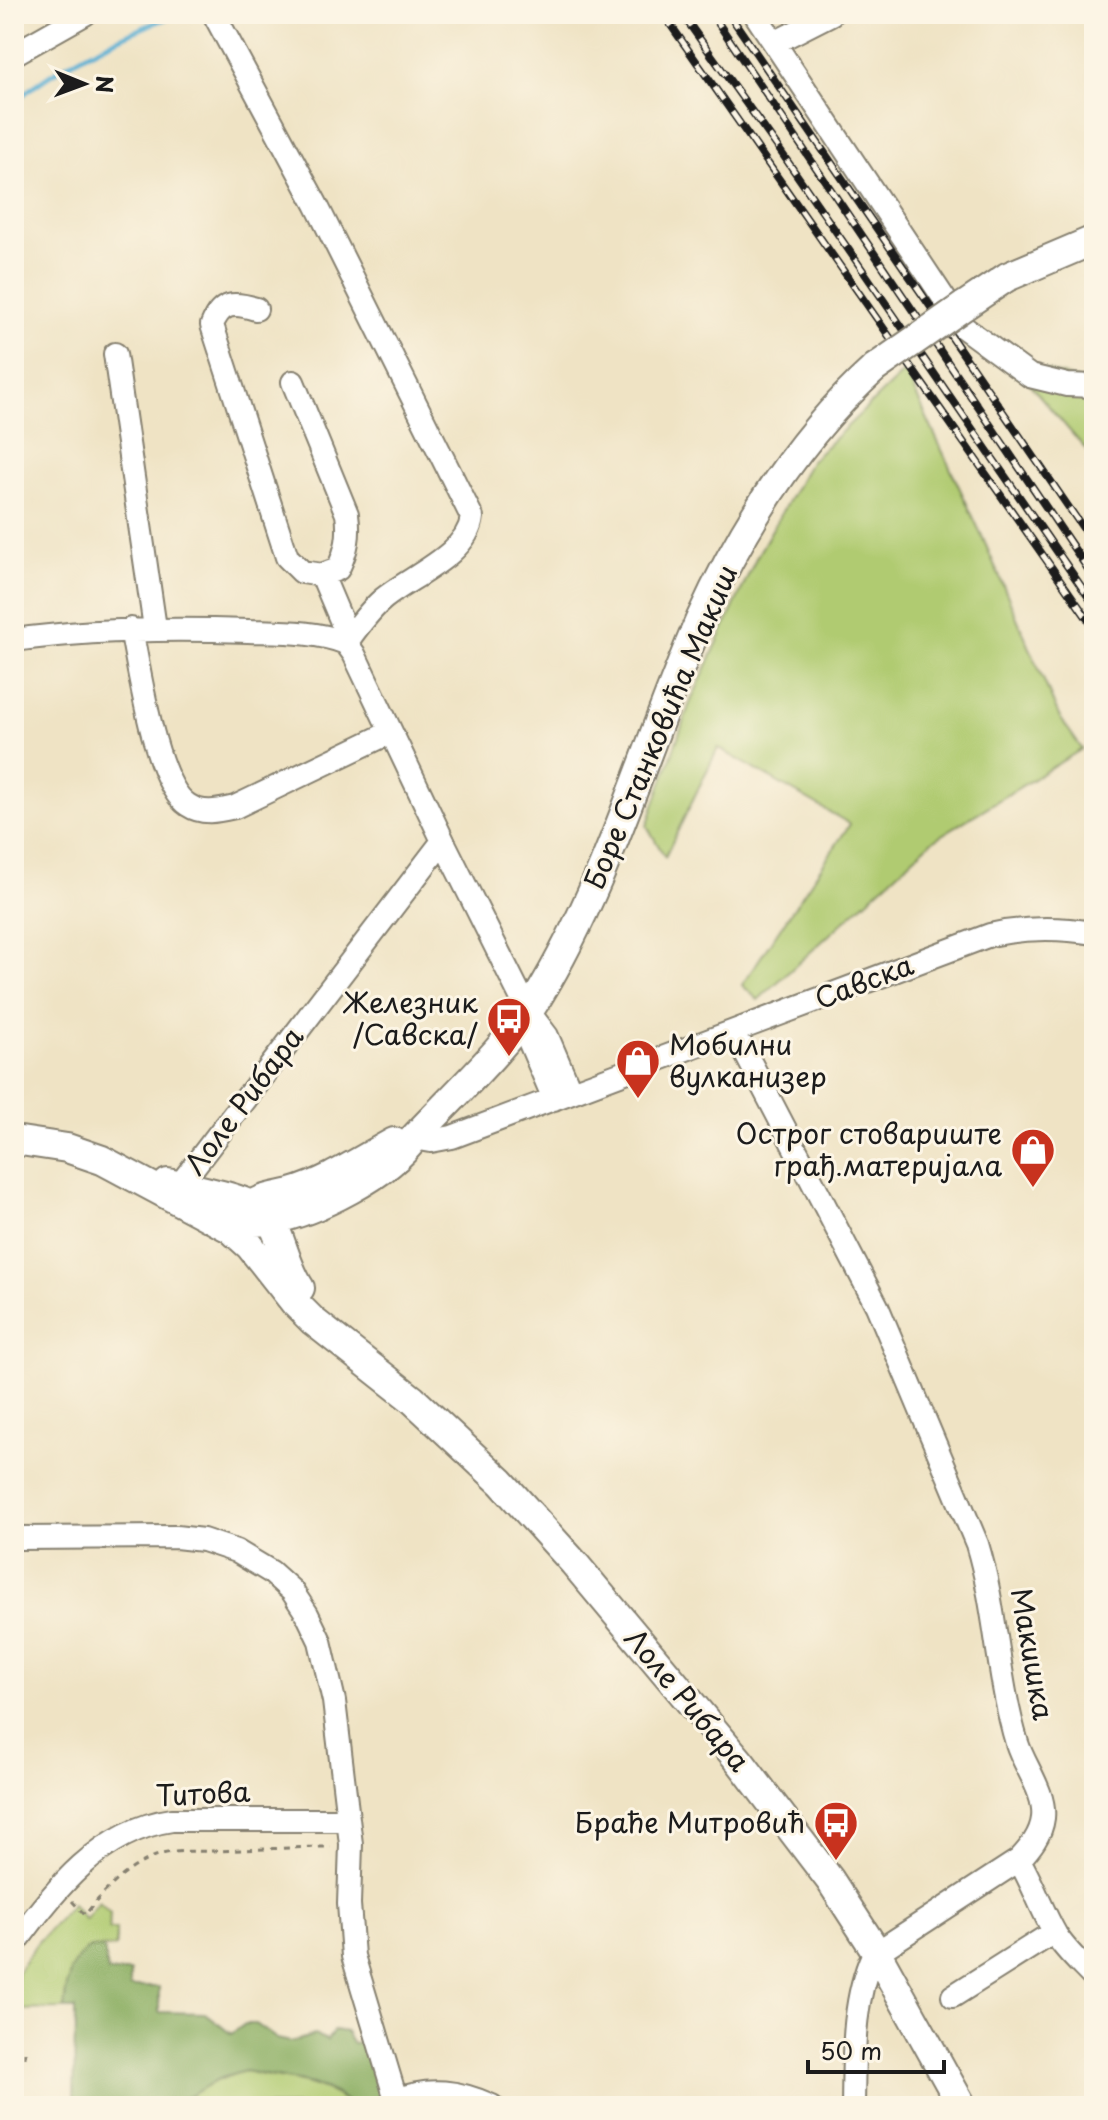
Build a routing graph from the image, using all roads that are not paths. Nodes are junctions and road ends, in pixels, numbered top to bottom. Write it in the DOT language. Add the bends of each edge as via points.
graph roads {
  1 [pos="85,14"];
  2 [pos="214,14"];
  3 [pos="755,14"];
  4 [pos="831,14"];
  5 [pos="776,42"];
  6 [pos="14,54"];
  7 [pos="1094,240"];
  8 [pos="256,309"];
  9 [pos="115,354"];
  10 [pos="293,382"];
  11 [pos="1094,386"];
  12 [pos="322,575"];
  13 [pos="155,628"];
  14 [pos="131,629"];
  15 [pos="14,640"];
  16 [pos="346,643"];
  17 [pos="391,732"];
  18 [pos="443,841"];
  19 [pos="1094,933"];
  20 [pos="528,1011"];
  21 [pos="735,1033"];
  22 [pos="562,1095"];
  23 [pos="414,1138"];
  24 [pos="14,1140"];
  25 [pos="129,1174"];
  26 [pos="179,1186"];
  27 [pos="254,1222"];
  28 [pos="14,1538"];
  29 [pos="348,1820"];
  30 [pos="1019,1860"];
  31 [pos="1054,1932"];
  32 [pos="14,1945"];
  33 [pos="876,1951"];
  34 [pos="1094,1978"];
  35 [pos="953,1996"];
  36 [pos="396,2103"];
  37 [pos="492,2106"];
  38 [pos="853,2106"];
  39 [pos="962,2106"];
  1 -- 6 [label="street"];
  2 -- 16 [label="street" via="316,204 472,517 460,545 381,600"];
  3 -- 5 [label="street"];
  4 -- 5 [label="street"];
  5 -- 11 [label="street" via="963,327 1030,376"];
  7 -- 20 [label="main road, Боре Станковића Макиш, bridge" via="1007,277 875,368 788,465 736,548 700,621 602,871 563,954"];
  8 -- 12 [label="street" via="227,306 212,325 287,557 302,572"];
  9 -- 13 [label="street"];
  10 -- 12 [label="street" via="347,514 345,555 338,569"];
  12 -- 16 [label="street"];
  13 -- 14 [label="street"];
  13 -- 16 [label="street" via="272,631"];
  14 -- 15 [label="street"];
  14 -- 17 [label="street" via="151,728 168,779 184,803 201,811 235,807"];
  16 -- 17 [label="street"];
  17 -- 18 [label="street"];
  18 -- 20 [label="street"];
  18 -- 26 [label="street, Лоле Рибара"];
  19 -- 21 [label="street, Савска" via="1057,927 990,935"];
  20 -- 22 [label="street" via="530,1043"];
  20 -- 23 [label="main road, Боре Станковића Макиш"];
  21 -- 22 [label="street, Савска"];
  21 -- 30 [label="street, Макишка" via="877,1306 977,1544 989,1582 1001,1679 1018,1745 1043,1809 1039,1833"];
  22 -- 23 [label="street, Савска" via="452,1137"];
  23 -- 27 [label="main road, Савска" via="395,1141 293,1192"];
  24 -- 25 [label="main road, Лоле Рибара" via="67,1148"];
  25 -- 26 [label="main road, Лоле Рибара"];
  25 -- 27 [label="main road, Лоле Рибара" via="214,1218"];
  26 -- 27 [label="main road, Лоле Рибара"];
  27 -- 33 [label="main road, Лоле Рибара" via="295,1303 472,1453 574,1563 764,1792"];
  28 -- 29 [label="street" via="190,1538 246,1555 282,1580 307,1614 327,1664"];
  29 -- 32 [label="street, Титова" via="172,1820 138,1829 96,1852"];
  29 -- 36 [label="street" via="353,1956"];
  30 -- 31 [label="street"];
  30 -- 33 [label="street, Макишка"];
  31 -- 34 [label="street"];
  31 -- 35 [label="street"];
  33 -- 38 [label="street" via="858,2012"];
  33 -- 39 [label="main road, Лоле Рибара"];
  36 -- 37 [label="street" via="416,2092 438,2091"];
}
